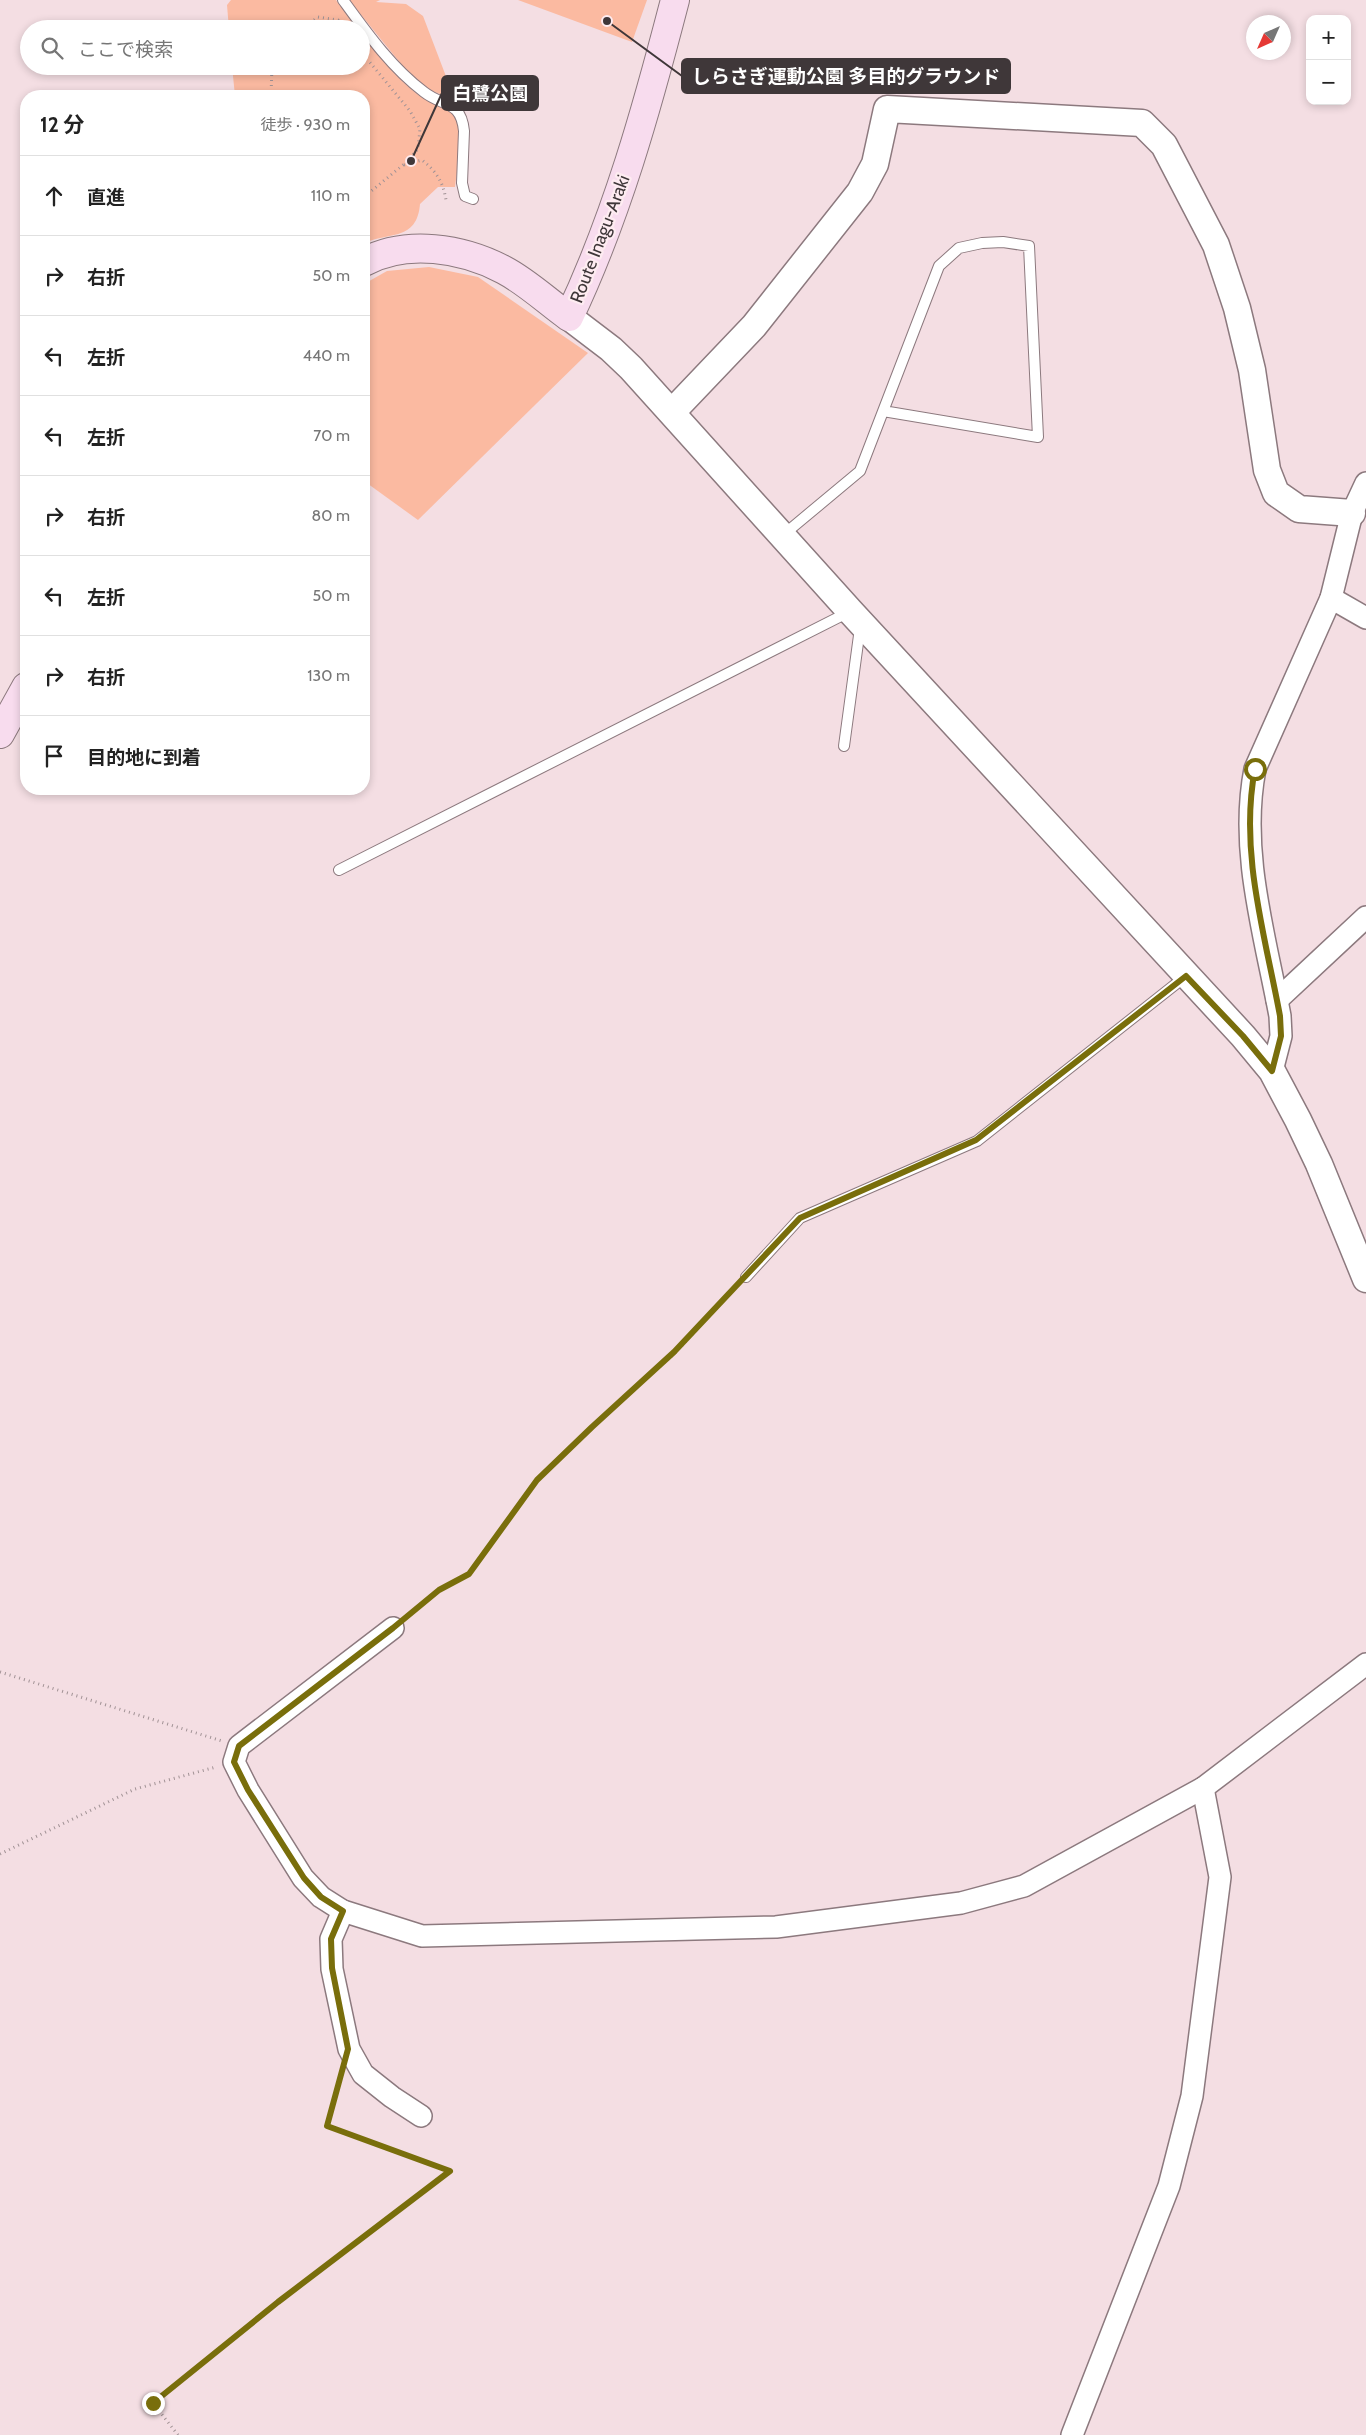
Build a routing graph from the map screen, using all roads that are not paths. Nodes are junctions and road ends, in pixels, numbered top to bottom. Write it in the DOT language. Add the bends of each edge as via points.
graph roads {
  1 [pos="343,0"];
  2 [pos="675,0"];
  3 [pos="358,20"];
  4 [pos="370,37"];
  5 [pos="473,199"];
  6 [pos="370,260"];
  7 [pos="569,317"];
  8 [pos="883,411"];
  9 [pos="672,412"];
  10 [pos="1366,483"];
  11 [pos="1352,512"];
  12 [pos="782,536"];
  13 [pos="1331,598"];
  14 [pos="855,617"];
  15 [pos="1366,618"];
  16 [pos="20,699"];
  17 [pos="0,734"];
  18 [pos="844,746"];
  19 [pos="339,870"];
  20 [pos="1366,917"];
  21 [pos="1186,976"];
  22 [pos="1277,1000"];
  23 [pos="1272,1071"];
  24 [pos="746,1276"];
  25 [pos="1366,1279"];
  26 [pos="393,1628"];
  27 [pos="1366,1664"];
  28 [pos="1203,1788"];
  29 [pos="343,1911"];
  30 [pos="421,2116"];
  31 [pos="1072,2435"];
  1 -- 3 [label="lane"];
  2 -- 7 [label="main road, Route Inagu-Araki" via="627,169 594,262"];
  4 -- 5 [label="lane" via="426,94 452,104 458,112 464,123 462,183 465,196"];
  6 -- 7 [label="main road, Route Inagu-Araki" via="390,252 419,249 475,257 505,271"];
  7 -- 9 [label="street" via="611,349"];
  8 -- 8 [label="lane" via="939,266 958,248 1002,242 1029,246 1038,437"];
  8 -- 12 [label="lane" via="860,471"];
  9 -- 11 [label="street" via="754,326 860,192 875,164 887,109 1142,122 1164,145 1216,245 1237,308 1252,370 1267,470 1276,493 1299,509"];
  9 -- 12 [label="street"];
  10 -- 11 [label="street"];
  11 -- 13 [label="street"];
  12 -- 14 [label="street"];
  13 -- 15 [label="street"];
  13 -- 22 [label="street" via="1255,769 1251,790 1250,852"];
  14 -- 18 [label="lane"];
  14 -- 19 [label="lane"];
  14 -- 21 [label="street"];
  16 -- 17 [label="main road"];
  20 -- 22 [label="street"];
  21 -- 23 [label="street"];
  21 -- 24 [label="lane" via="976,1140 800,1218"];
  22 -- 23 [label="street" via="1281,1036"];
  23 -- 25 [label="street" via="1319,1164"];
  26 -- 29 [label="street" via="236,1754 248,1790 304,1878 321,1897"];
  27 -- 28 [label="street"];
  28 -- 29 [label="street" via="1024,1886 961,1903 776,1928 422,1936"];
  28 -- 31 [label="street" via="1220,1877 1192,2096 1169,2186"];
  29 -- 30 [label="street" via="331,1939 332,1968 348,2049 363,2074"];
}
